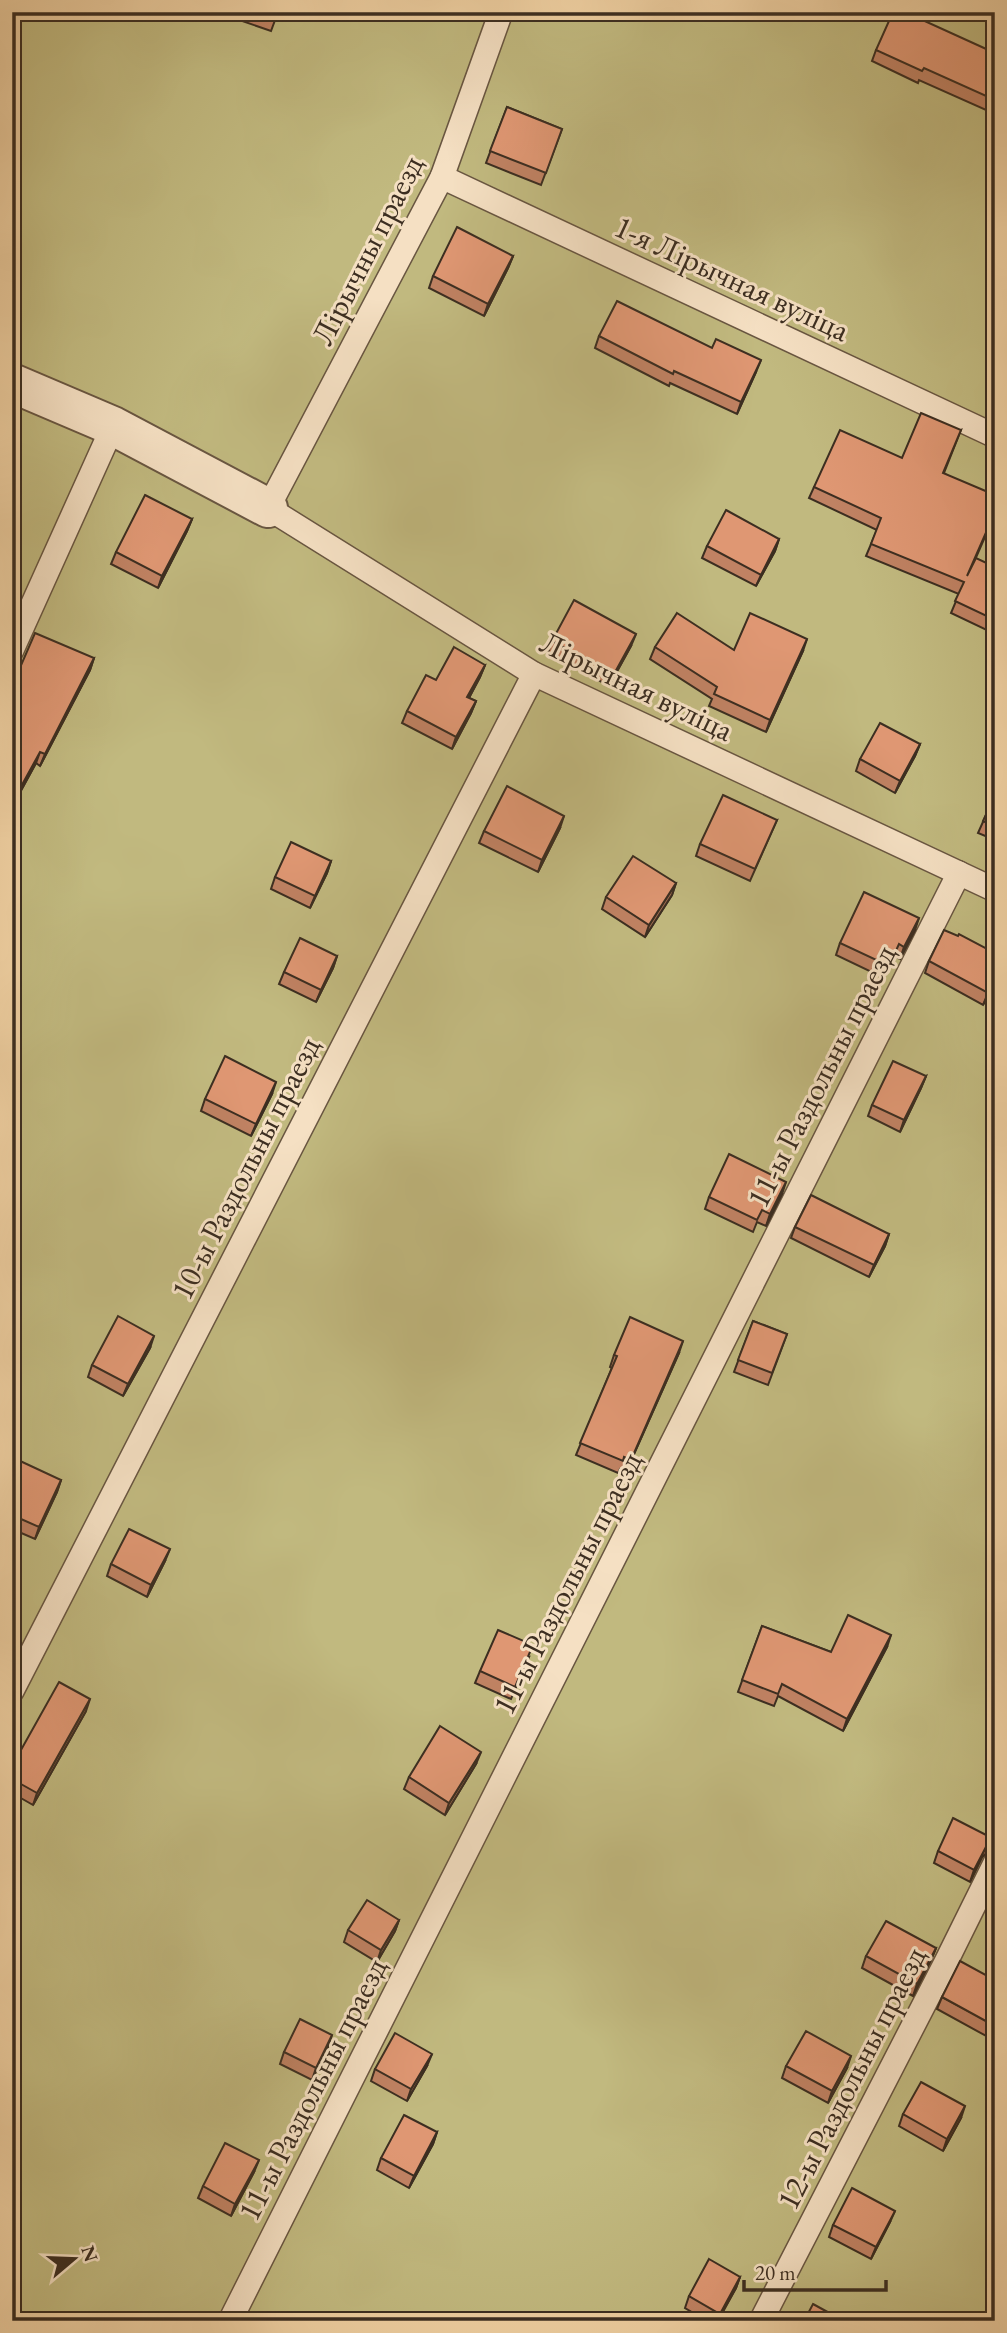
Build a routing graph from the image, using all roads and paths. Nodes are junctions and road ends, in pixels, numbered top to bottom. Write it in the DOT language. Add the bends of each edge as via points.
graph roads {
  1 [pos="500,12"];
  2 [pos="442,177"];
  3 [pos="12,383"];
  4 [pos="113,426"];
  5 [pos="995,436"];
  6 [pos="268,508"];
  7 [pos="12,650"];
  8 [pos="534,674"];
  9 [pos="959,873"];
  10 [pos="995,890"];
  11 [pos="12,1691"];
  12 [pos="995,1863"];
  13 [pos="230,2321"];
  14 [pos="761,2321"];
  1 -- 2 [label="lane, Лірычны праезд"];
  2 -- 5 [label="lane, 1-я Лірычная вуліца"];
  2 -- 6 [label="lane, Лірычны праезд"];
  3 -- 4 [label="street"];
  4 -- 6 [label="street"];
  4 -- 7 [label="lane"];
  6 -- 8 [label="lane, Лірычная вуліца"];
  8 -- 9 [label="lane, Лірычная вуліца"];
  8 -- 11 [label="lane, 10-ы Раздольны праезд"];
  9 -- 10 [label="lane, Лірычная вуліца"];
  9 -- 13 [label="lane, 11-ы Раздольны праезд"];
  12 -- 14 [label="lane, 12-ы Раздольны праезд"];
}
